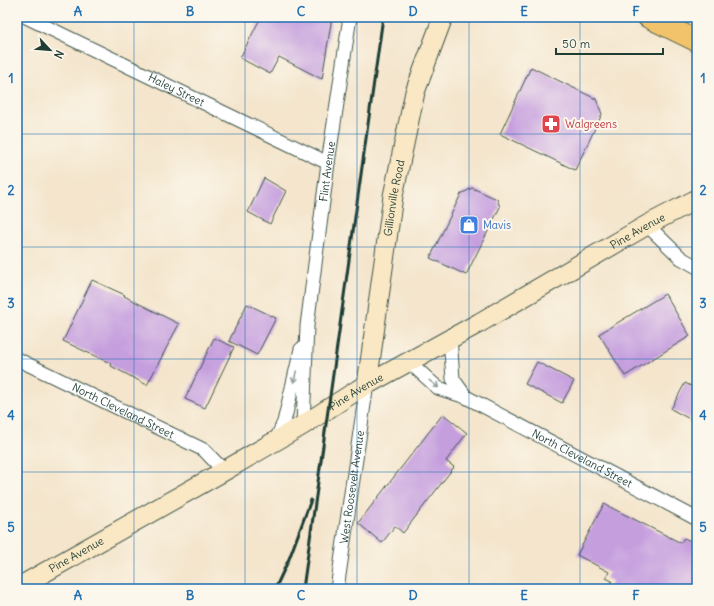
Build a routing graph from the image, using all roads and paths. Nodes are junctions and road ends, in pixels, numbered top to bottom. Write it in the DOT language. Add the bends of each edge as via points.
graph roads {
  1 [pos="26,17"];
  2 [pos="350,17"];
  3 [pos="443,17"];
  4 [pos="648,17"];
  5 [pos="697,41"];
  6 [pos="328,163"];
  7 [pos="697,199"];
  8 [pos="647,225"];
  9 [pos="697,267"];
  10 [pos="307,326"];
  11 [pos="450,338"];
  12 [pos="17,359"];
  13 [pos="408,362"];
  14 [pos="367,384"];
  15 [pos="466,397"];
  16 [pos="303,424"];
  17 [pos="276,440"];
  18 [pos="224,471"];
  19 [pos="697,519"];
  20 [pos="17,588"];
  21 [pos="337,589"];
  1 -- 6 [label="street, Haley Street"];
  2 -- 6 [label="street, Flint Avenue"];
  3 -- 14 [label="main road, Gillionville Road" via="415,92 392,196"];
  4 -- 5 [label="main road"];
  6 -- 10 [label="street, Flint Avenue"];
  7 -- 8 [label="main road, Pine Avenue"];
  8 -- 9 [label="street" via="681,258"];
  8 -- 11 [label="main road, Pine Avenue"];
  10 -- 16 [label="street, Flint Avenue"];
  10 -- 17 [label="street, Flint Avenue, one-way" via="284,422"];
  11 -- 13 [label="main road, Pine Avenue"];
  11 -- 15 [label="street, North Cleveland Street" via="453,379"];
  12 -- 18 [label="street, North Cleveland Street" via="204,450"];
  13 -- 14 [label="main road, Pine Avenue"];
  13 -- 15 [label="street, North Cleveland Street, one-way" via="438,388"];
  14 -- 16 [label="main road, Pine Avenue"];
  14 -- 21 [label="street, West Roosevelt Avenue"];
  15 -- 19 [label="street, North Cleveland Street"];
  16 -- 17 [label="main road, Pine Avenue"];
  17 -- 18 [label="main road, Pine Avenue"];
  18 -- 20 [label="main road, Pine Avenue"];
}
